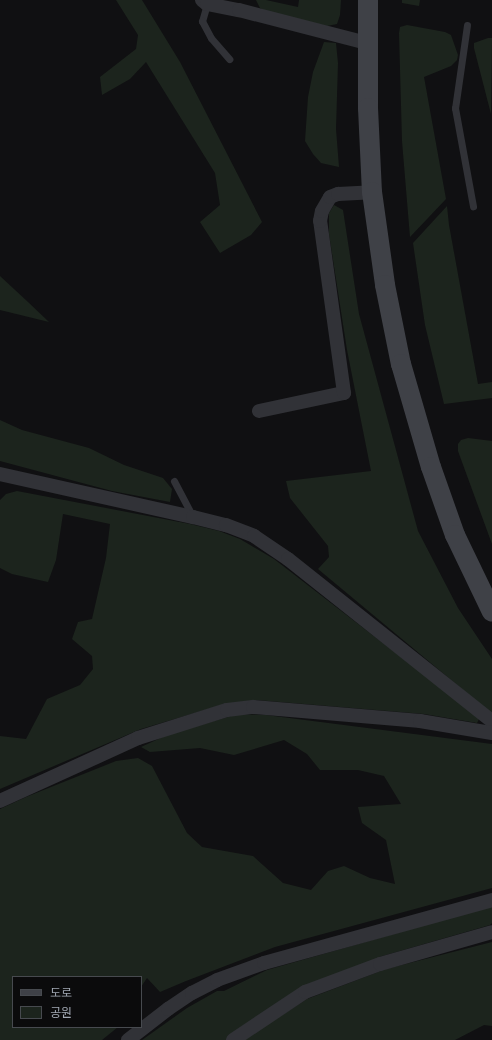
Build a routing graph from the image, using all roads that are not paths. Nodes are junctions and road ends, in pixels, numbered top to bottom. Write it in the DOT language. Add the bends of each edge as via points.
graph roads {
  1 [pos="368,0"];
  2 [pos="205,2"];
  3 [pos="467,24"];
  4 [pos="367,42"];
  5 [pos="229,59"];
  6 [pos="372,192"];
  7 [pos="474,206"];
  8 [pos="259,410"];
  9 [pos="0,474"];
  10 [pos="174,481"];
  11 [pos="193,517"];
  12 [pos="492,612"];
  13 [pos="492,721"];
  14 [pos="492,733"];
  15 [pos="0,801"];
  16 [pos="492,900"];
  17 [pos="492,932"];
  18 [pos="128,1040"];
  19 [pos="233,1040"];
  1 -- 4 [label="street"];
  2 -- 4 [label="street"];
  2 -- 5 [label="lane" via="202,21 210,38"];
  3 -- 7 [label="lane" via="455,108"];
  4 -- 6 [label="street"];
  6 -- 8 [label="street" via="338,194 330,197 320,221 344,393"];
  6 -- 12 [label="street" via="385,285 401,364 450,522"];
  9 -- 11 [label="street"];
  10 -- 11 [label="lane"];
  11 -- 13 [label="street" via="226,525 254,536 288,559"];
  14 -- 15 [label="street" via="420,721 253,707 227,710 138,738"];
  16 -- 18 [label="street" via="264,963 217,980 174,1005"];
  17 -- 19 [label="street" via="380,964 306,992"];
}
